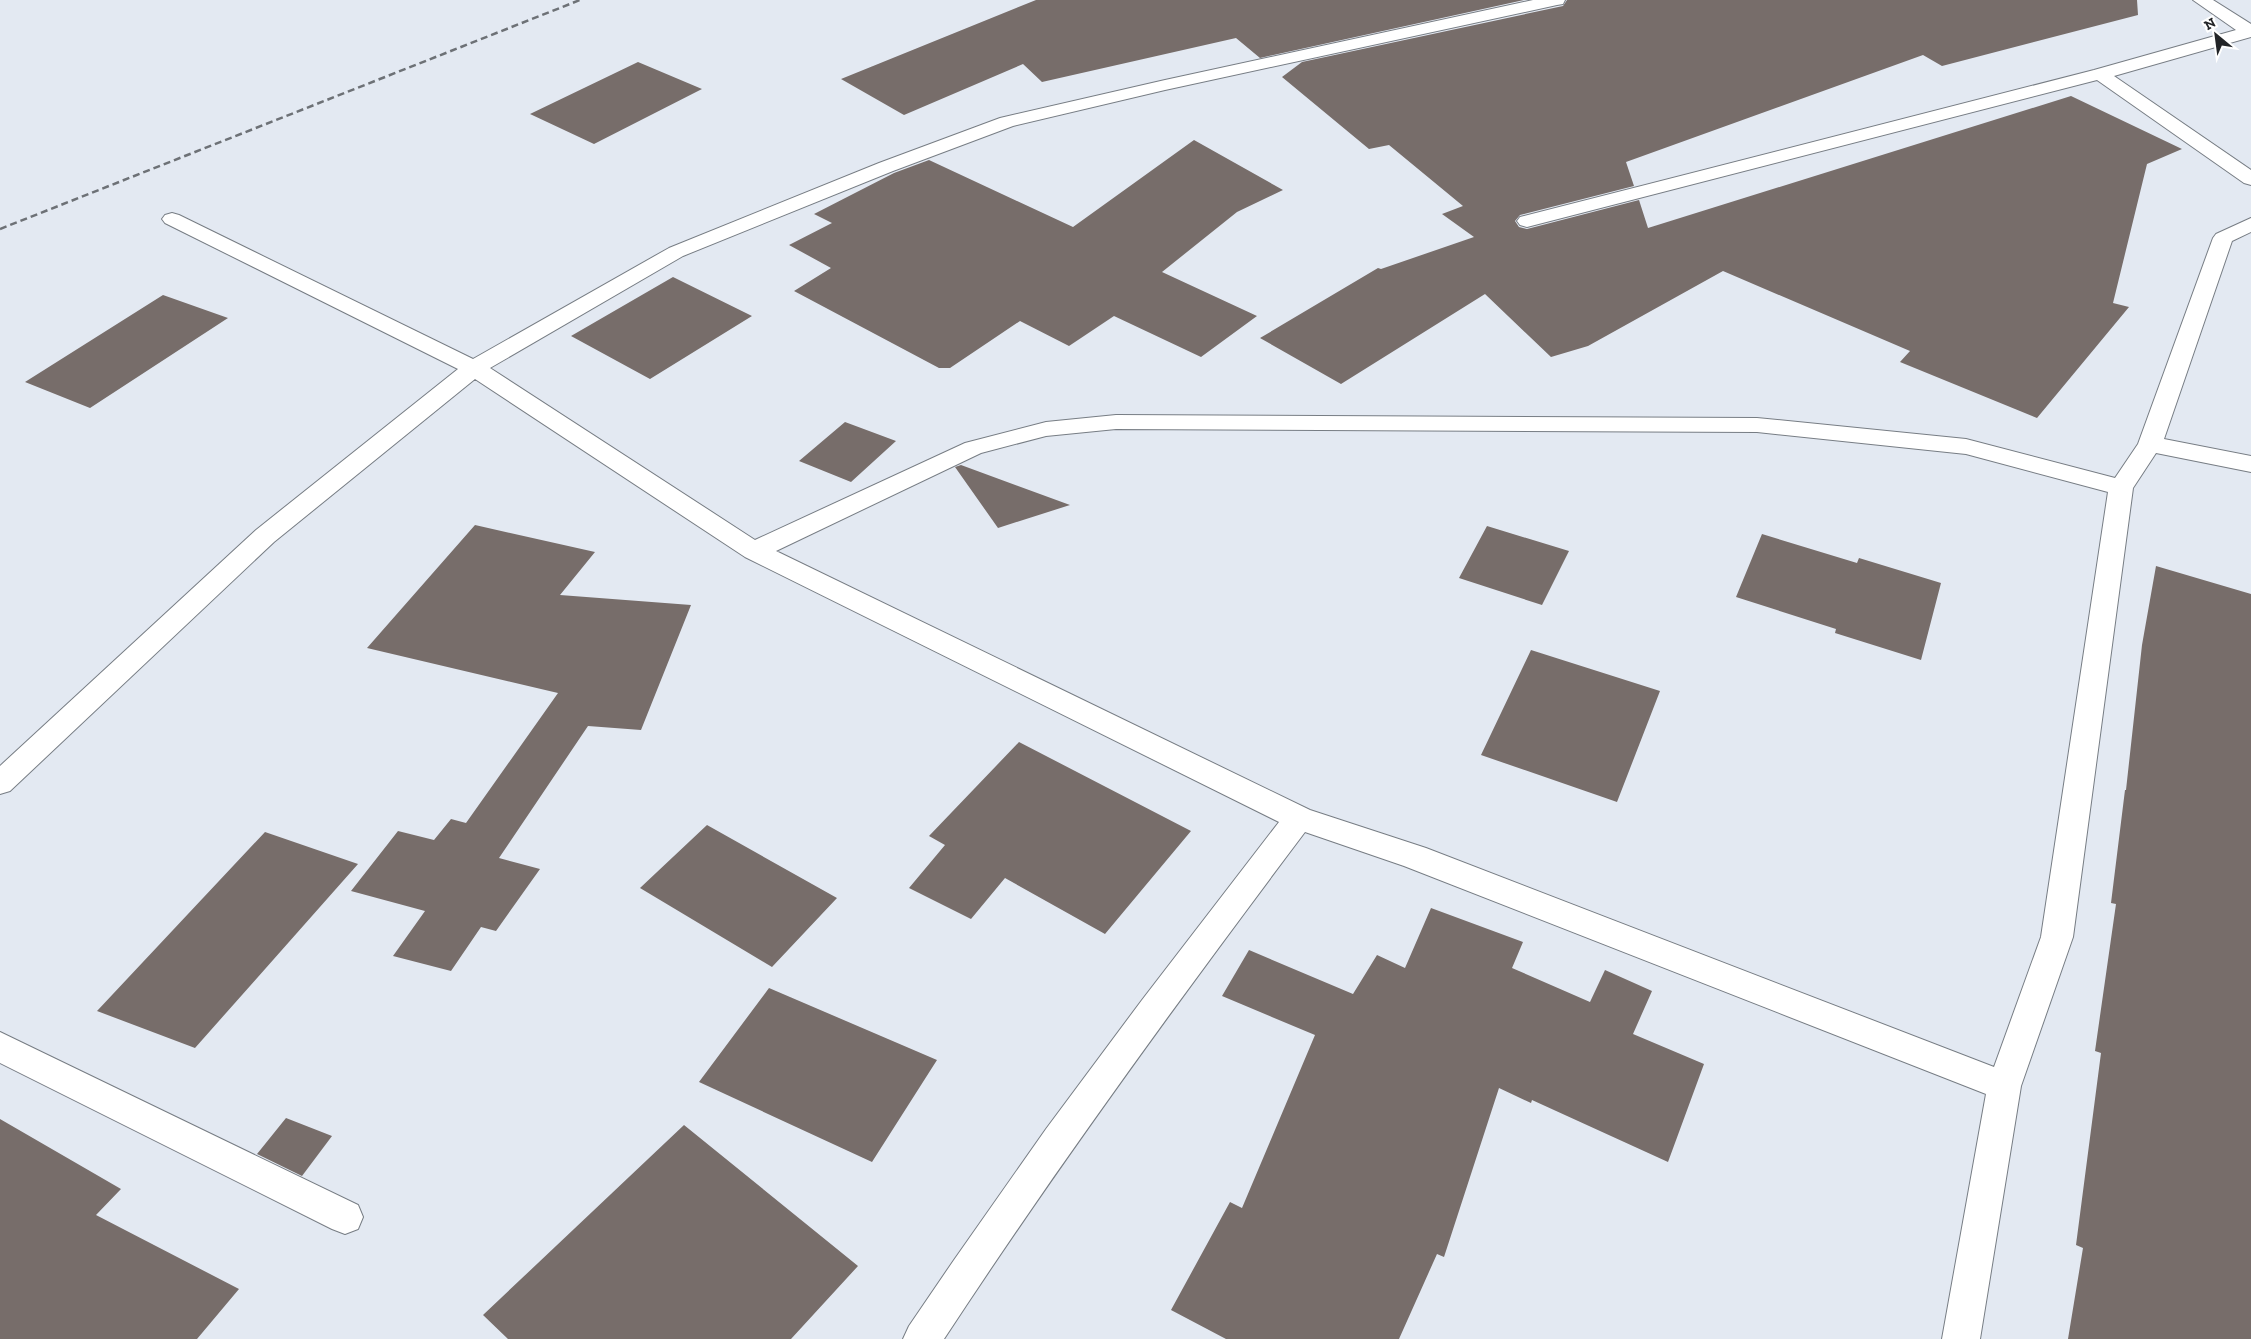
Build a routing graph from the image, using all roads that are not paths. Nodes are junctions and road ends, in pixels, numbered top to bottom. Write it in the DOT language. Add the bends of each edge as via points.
graph roads {
  1 [pos="1557,0"];
  2 [pos="2201,0"];
  3 [pos="2250,32"];
  4 [pos="2100,74"];
  5 [pos="2251,179"];
  6 [pos="172,219"];
  7 [pos="1527,221"];
  8 [pos="2251,224"];
  9 [pos="474,368"];
  10 [pos="2150,444"];
  11 [pos="2251,464"];
  12 [pos="2121,488"];
  13 [pos="754,551"];
  14 [pos="0,783"];
  15 [pos="1299,818"];
  16 [pos="0,1047"];
  17 [pos="2004,1086"];
  18 [pos="345,1217"];
  19 [pos="922,1339"];
  20 [pos="1961,1339"];
  1 -- 9 [label="street" via="1007,122 886,166 676,252"];
  2 -- 3 [label="street"];
  3 -- 4 [label="street"];
  4 -- 5 [label="street"];
  4 -- 7 [label="street"];
  6 -- 9 [label="street"];
  8 -- 10 [label="street" via="2223,238"];
  9 -- 13 [label="street"];
  9 -- 14 [label="street" via="265,536"];
  10 -- 11 [label="street"];
  10 -- 12 [label="street"];
  12 -- 13 [label="street" via="1966,447 1757,425 1116,422 1046,429 973,448"];
  12 -- 17 [label="street" via="2057,937"];
  13 -- 15 [label="street"];
  15 -- 17 [label="street" via="1415,857"];
  15 -- 19 [label="street" via="1203,943 995,1229"];
  16 -- 18 [label="street"];
  17 -- 20 [label="street"];
}
